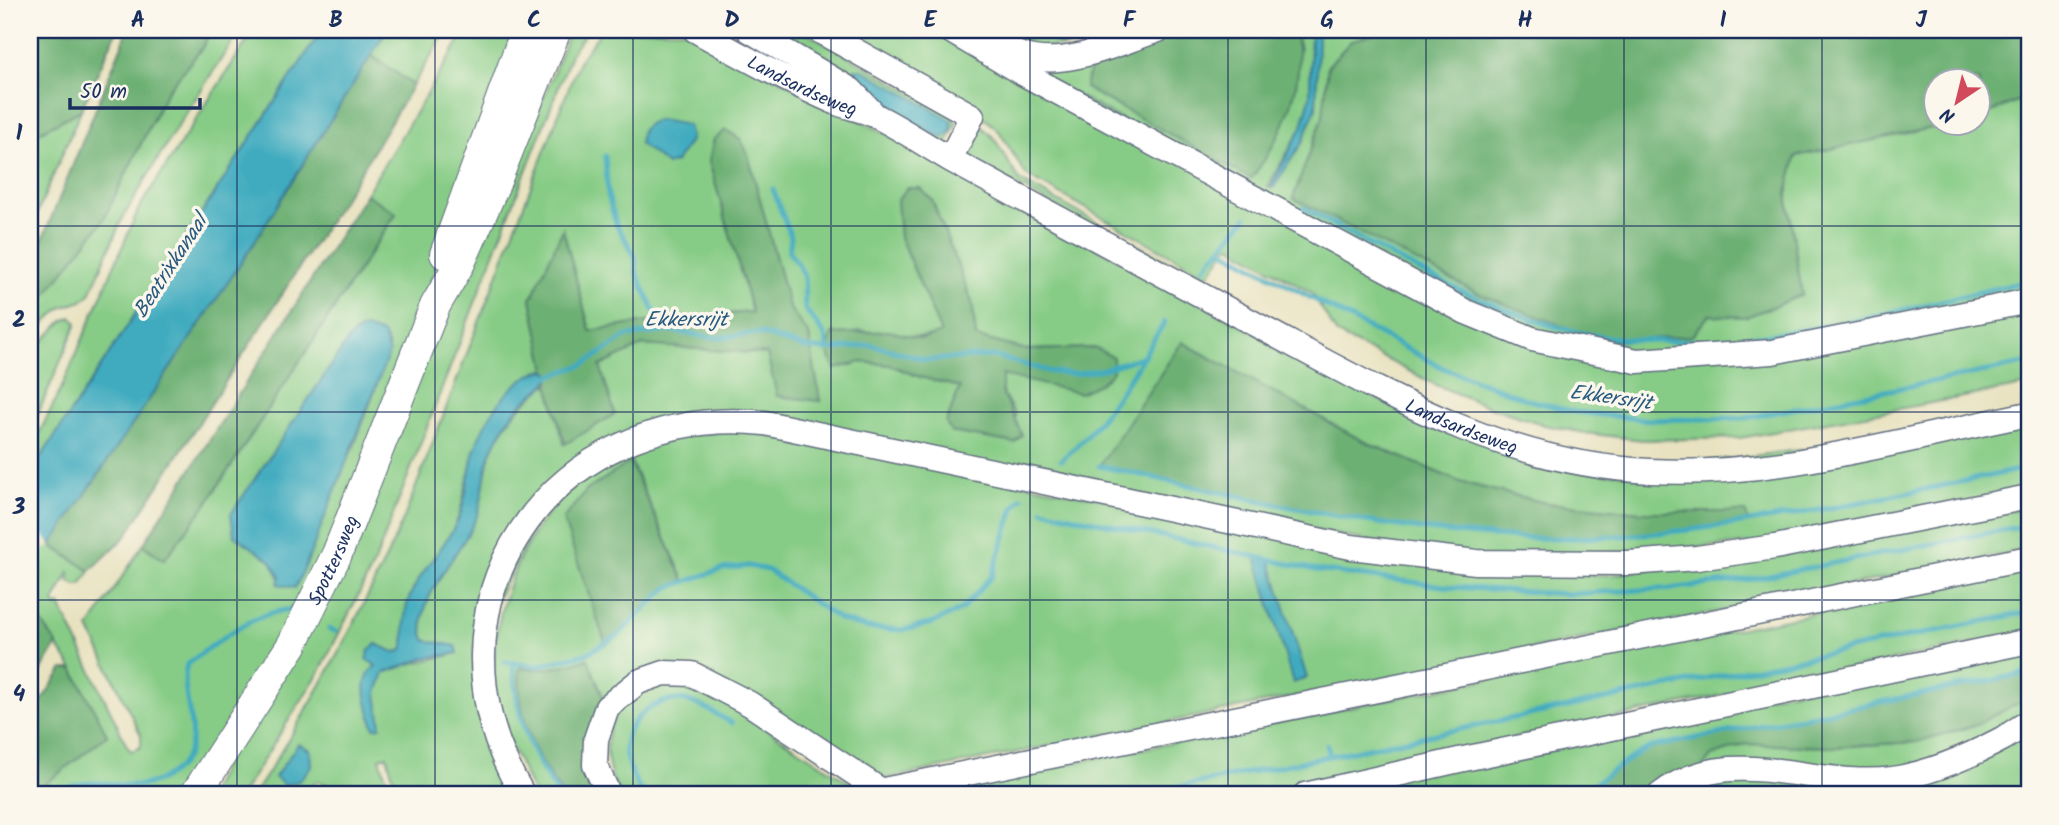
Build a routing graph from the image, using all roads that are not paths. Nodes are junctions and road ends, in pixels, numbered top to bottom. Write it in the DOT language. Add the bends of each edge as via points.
graph roads {
  1 [pos="526,30"];
  2 [pos="556,30"];
  3 [pos="695,30"];
  4 [pos="749,30"];
  5 [pos="818,30"];
  6 [pos="948,30"];
  7 [pos="986,30"];
  8 [pos="1158,30"];
  9 [pos="1018,62"];
  10 [pos="875,115"];
  11 [pos="950,159"];
  12 [pos="2029,301"];
  13 [pos="435,306"];
  14 [pos="2029,414"];
  15 [pos="2029,497"];
  16 [pos="2029,558"];
  17 [pos="2029,641"];
  18 [pos="2029,723"];
  19 [pos="1921,785"];
  20 [pos="1893,787"];
  21 [pos="1350,790"];
  22 [pos="870,792"];
  23 [pos="195,795"];
  24 [pos="523,795"];
  25 [pos="609,795"];
  26 [pos="1305,795"];
  27 [pos="1660,795"];
  1 -- 13 [label="main road, Spottersweg" via="442,262"];
  2 -- 13 [label="main road, Spottersweg" via="494,186"];
  3 -- 10 [label="street, Landsardseweg" via="764,69"];
  4 -- 10 [label="street, Landsardseweg" via="851,90"];
  5 -- 11 [label="street" via="972,116"];
  6 -- 9 [label="street"];
  7 -- 9 [label="street"];
  8 -- 9 [label="street" via="1077,56"];
  9 -- 12 [label="street" via="1466,312 1532,339 1637,361 1772,352"];
  10 -- 11 [label="street, Landsardseweg"];
  11 -- 14 [label="street, Landsardseweg" via="1433,418 1467,432 1583,463 1650,471 1764,466"];
  13 -- 23 [label="main road, Spottersweg" via="318,594 264,692"];
  15 -- 24 [label="street" via="1697,558 1629,563 1476,562 1351,547 765,423 706,420 668,426 607,449 551,494 523,528 492,592 481,639 481,671 502,761"];
  16 -- 22 [label="street"];
  17 -- 21 [label="street" via="1459,760"];
  18 -- 19 [label="street" via="1952,763"];
  19 -- 20 [label="street"];
  20 -- 27 [label="street" via="1736,767 1698,775"];
  21 -- 26 [label="street"];
  22 -- 25 [label="street" via="750,704 692,674 664,673 638,682 607,707 596,739 595,765"];
}
